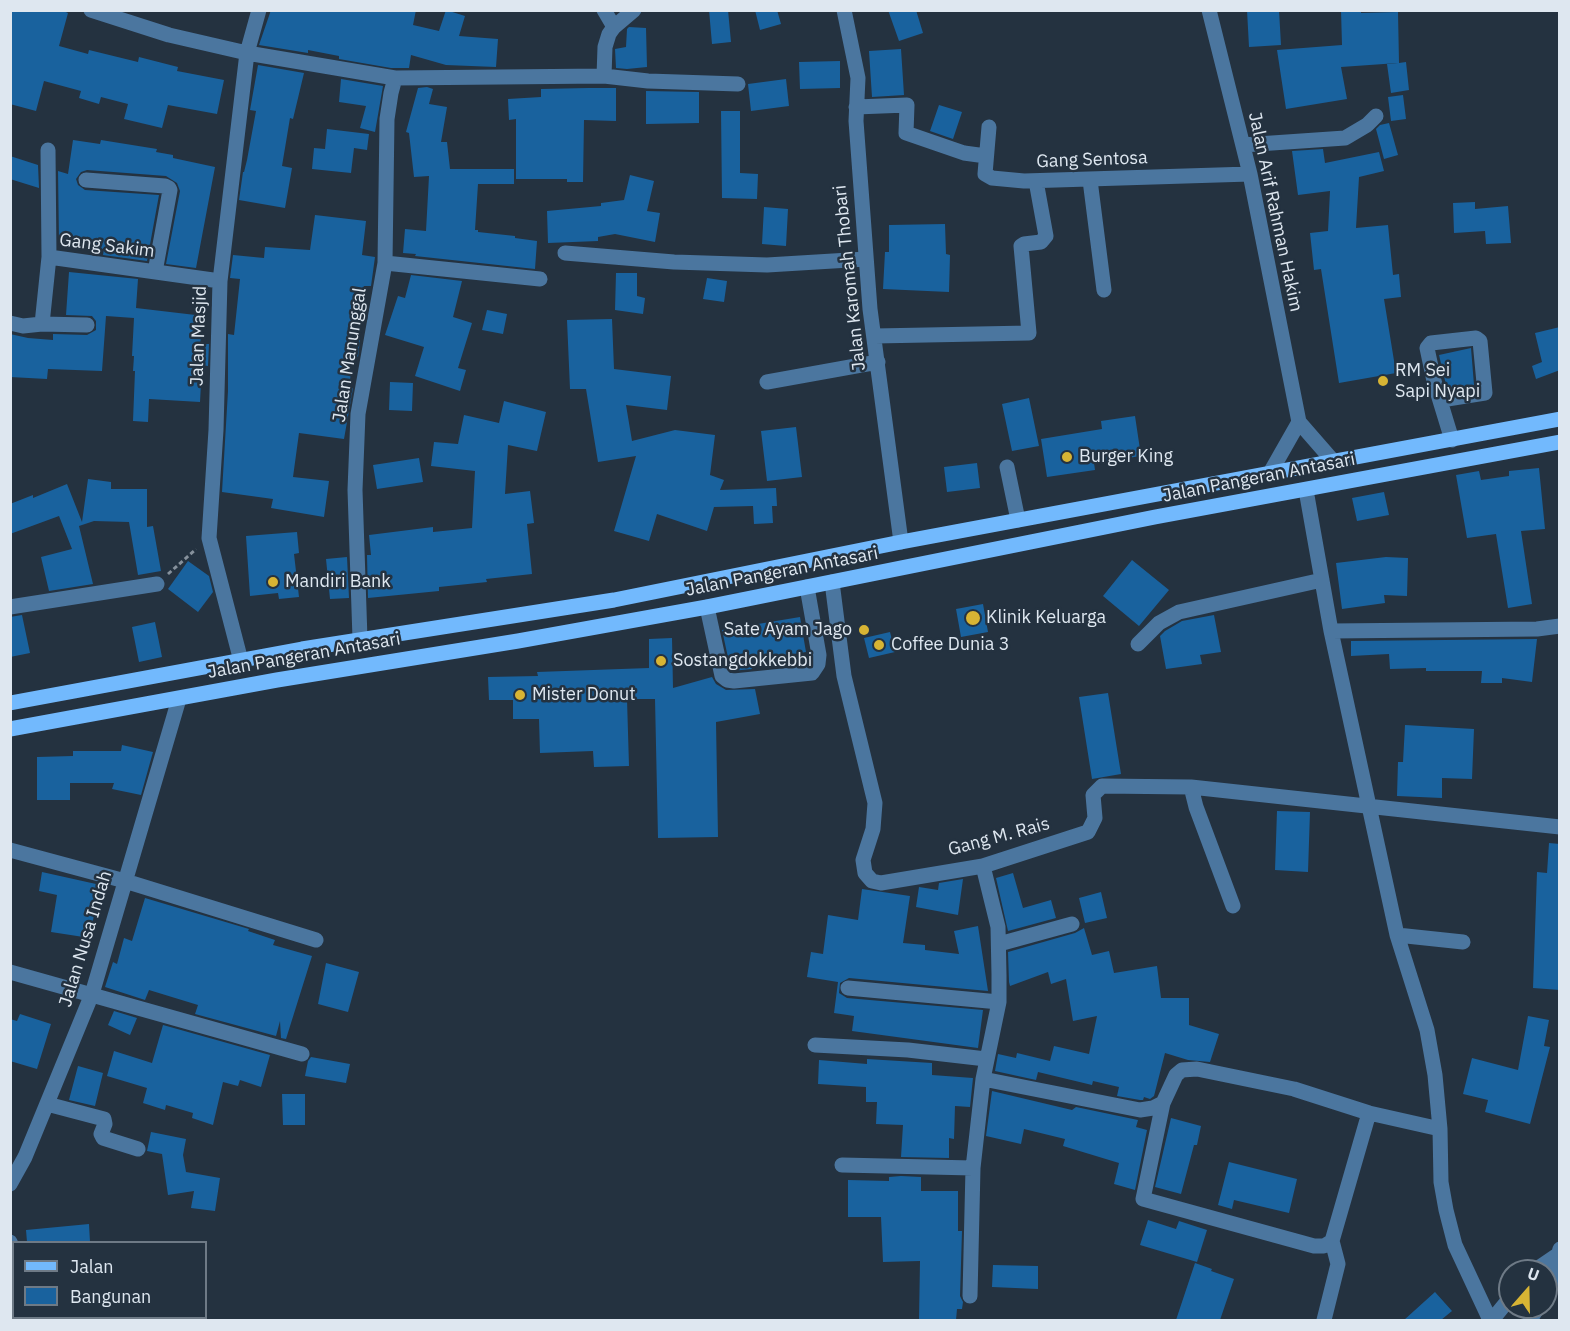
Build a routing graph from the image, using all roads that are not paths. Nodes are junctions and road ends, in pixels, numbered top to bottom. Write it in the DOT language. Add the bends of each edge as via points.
graph roads {
  1 [pos="91,10"];
  2 [pos="259,10"];
  3 [pos="604,10"];
  4 [pos="634,10"];
  5 [pos="844,10"];
  6 [pos="1209,10"];
  7 [pos="614,27"];
  8 [pos="247,53"];
  9 [pos="604,76"];
  10 [pos="395,78"];
  11 [pos="738,84"];
  12 [pos="856,107"];
  13 [pos="1376,116"];
  14 [pos="989,127"];
  15 [pos="1243,145"];
  16 [pos="48,150"];
  17 [pos="986,156"];
  18 [pos="1250,174"];
  19 [pos="86,180"];
  20 [pos="1090,180"];
  21 [pos="1036,181"];
  22 [pos="565,253"];
  23 [pos="49,257"];
  24 [pos="866,259"];
  25 [pos="385,262"];
  26 [pos="155,272"];
  27 [pos="540,279"];
  28 [pos="220,281"];
  29 [pos="1104,290"];
  30 [pos="10,323"];
  31 [pos="42,324"];
  32 [pos="87,325"];
  33 [pos="875,336"];
  34 [pos="878,362"];
  35 [pos="766,382"];
  36 [pos="1441,400"];
  37 [pos="1560,419"];
  38 [pos="1299,422"];
  39 [pos="1452,440"];
  40 [pos="1560,442"];
  41 [pos="1333,461"];
  42 [pos="1007,467"];
  43 [pos="1270,473"];
  44 [pos="1306,490"];
  45 [pos="1018,520"];
  46 [pos="901,542"];
  47 [pos="1322,580"];
  48 [pos="832,582"];
  49 [pos="157,584"];
  50 [pos="807,587"];
  51 [pos="10,607"];
  52 [pos="707,607"];
  53 [pos="544,611"];
  54 [pos="513,616"];
  55 [pos="1560,626"];
  56 [pos="1331,631"];
  57 [pos="548,635"];
  58 [pos="360,639"];
  59 [pos="518,641"];
  60 [pos="1138,644"];
  61 [pos="241,661"];
  62 [pos="179,699"];
  63 [pos="10,703"];
  64 [pos="10,729"];
  65 [pos="1191,787"];
  66 [pos="1369,808"];
  67 [pos="1560,827"];
  68 [pos="10,850"];
  69 [pos="983,866"];
  70 [pos="125,881"];
  71 [pos="1233,906"];
  72 [pos="1072,924"];
  73 [pos="1397,935"];
  74 [pos="316,940"];
  75 [pos="1463,942"];
  76 [pos="999,944"];
  77 [pos="10,972"];
  78 [pos="848,988"];
  79 [pos="92,994"];
  80 [pos="999,1002"];
  81 [pos="815,1045"];
  82 [pos="302,1054"];
  83 [pos="986,1059"];
  84 [pos="983,1079"];
  85 [pos="1163,1103"];
  86 [pos="47,1104"];
  87 [pos="1369,1113"];
  88 [pos="1440,1129"];
  89 [pos="138,1149"];
  90 [pos="842,1165"];
  91 [pos="973,1168"];
  92 [pos="10,1184"];
  93 [pos="1332,1241"];
  94 [pos="970,1296"];
  95 [pos="1324,1320"];
  96 [pos="1491,1320"];
  1 -- 8 [label="street" via="169,35"];
  2 -- 8 [label="street, Jalan Masjid"];
  3 -- 7 [label="street"];
  4 -- 7 [label="street"];
  5 -- 12 [label="street, Jalan Karomah Thobari" via="858,78"];
  6 -- 15 [label="street, Jalan Arif Rahman Hakim"];
  7 -- 9 [label="street" via="605,47"];
  8 -- 10 [label="street"];
  8 -- 28 [label="street, Jalan Masjid"];
  9 -- 10 [label="street"];
  9 -- 11 [label="street"];
  10 -- 25 [label="street, Jalan Manunggal" via="387,119"];
  12 -- 17 [label="street" via="907,105 906,133 964,153"];
  12 -- 24 [label="street, Jalan Karomah Thobari"];
  13 -- 15 [label="street" via="1345,138"];
  14 -- 17 [label="street, Gang Sentosa"];
  15 -- 18 [label="street, Jalan Arif Rahman Hakim"];
  16 -- 23 [label="street"];
  17 -- 21 [label="street, Gang Sentosa" via="984,174"];
  18 -- 20 [label="street, Gang Sentosa"];
  18 -- 38 [label="street, Jalan Arif Rahman Hakim"];
  19 -- 26 [label="street" via="169,188"];
  20 -- 21 [label="street, Gang Sentosa"];
  20 -- 29 [label="street"];
  21 -- 33 [label="street" via="1046,236 1041,242 1021,246 1029,333"];
  22 -- 24 [label="street" via="767,265"];
  23 -- 26 [label="street, Gang Sakim"];
  23 -- 31 [label="street, Gang Sakim"];
  24 -- 33 [label="street, Jalan Karomah Thobari"];
  25 -- 27 [label="street"];
  25 -- 58 [label="street, Jalan Manunggal" via="358,414 355,490"];
  26 -- 28 [label="street, Gang Sakim"];
  28 -- 61 [label="street, Jalan Masjid" via="209,538"];
  30 -- 31 [label="street"];
  31 -- 32 [label="street"];
  33 -- 34 [label="street, Jalan Karomah Thobari"];
  34 -- 35 [label="street"];
  34 -- 46 [label="street, Jalan Karomah Thobari"];
  36 -- 36 [label="street" via="1485,393 1480,341 1476,338 1428,345"];
  36 -- 39 [label="street"];
  37 -- 39 [label="main road, Jalan Pangeran Antasari"];
  38 -- 41 [label="street, Jalan Arif Rahman Hakim"];
  38 -- 43 [label="street"];
  39 -- 41 [label="main road, Jalan Pangeran Antasari"];
  40 -- 44 [label="main road, Jalan Pangeran Antasari"];
  41 -- 43 [label="main road, Jalan Pangeran Antasari"];
  42 -- 45 [label="street"];
  43 -- 45 [label="main road, Jalan Pangeran Antasari"];
  44 -- 47 [label="street"];
  44 -- 48 [label="main road, Jalan Pangeran Antasari"];
  45 -- 46 [label="main road, Jalan Pangeran Antasari"];
  46 -- 53 [label="main road, Jalan Pangeran Antasari"];
  47 -- 56 [label="street"];
  47 -- 60 [label="street" via="1179,612 1159,623"];
  48 -- 50 [label="main road, Jalan Pangeran Antasari"];
  48 -- 69 [label="street, Gang M. Rais" via="844,676 875,803 873,829 863,860 865,873 872,881 881,883"];
  49 -- 51 [label="street"];
  50 -- 52 [label="main road, Jalan Pangeran Antasari"];
  50 -- 52 [label="street" via="819,655 812,673 727,680 722,676"];
  52 -- 57 [label="main road, Jalan Pangeran Antasari"];
  53 -- 54 [label="main road, Jalan Pangeran Antasari"];
  53 -- 57 [label="main road" via="534,619 533,627"];
  54 -- 58 [label="main road, Jalan Pangeran Antasari"];
  54 -- 59 [label="main road" via="526,627"];
  55 -- 56 [label="street"];
  56 -- 66 [label="street"];
  57 -- 59 [label="main road, Jalan Pangeran Antasari"];
  58 -- 61 [label="main road, Jalan Pangeran Antasari"];
  59 -- 62 [label="main road, Jalan Pangeran Antasari"];
  61 -- 63 [label="main road, Jalan Pangeran Antasari"];
  62 -- 64 [label="main road, Jalan Pangeran Antasari"];
  62 -- 70 [label="street, Jalan Nusa Indah"];
  65 -- 66 [label="street, Gang M. Rais"];
  65 -- 69 [label="street, Gang M. Rais" via="1102,786 1093,795 1095,818 1088,832"];
  65 -- 71 [label="street"];
  66 -- 67 [label="street, Gang M. Rais"];
  66 -- 73 [label="street"];
  68 -- 70 [label="street"];
  69 -- 76 [label="street"];
  70 -- 74 [label="street"];
  70 -- 79 [label="street, Jalan Nusa Indah"];
  72 -- 76 [label="street"];
  73 -- 75 [label="street"];
  73 -- 88 [label="street" via="1426,1030"];
  76 -- 80 [label="street"];
  77 -- 79 [label="street"];
  78 -- 80 [label="street"];
  79 -- 82 [label="street"];
  79 -- 86 [label="street, Jalan Nusa Indah"];
  80 -- 83 [label="street"];
  81 -- 83 [label="street"];
  83 -- 84 [label="street"];
  84 -- 85 [label="street" via="1140,1110"];
  84 -- 91 [label="street"];
  85 -- 87 [label="street" via="1176,1075 1182,1070 1197,1069 1294,1089"];
  85 -- 93 [label="street" via="1143,1199 1314,1246"];
  86 -- 89 [label="street" via="104,1119 103,1138"];
  86 -- 92 [label="street, Jalan Nusa Indah"];
  87 -- 88 [label="street"];
  87 -- 93 [label="street"];
  88 -- 96 [label="street" via="1441,1182 1455,1245"];
  90 -- 91 [label="street"];
  91 -- 94 [label="street"];
  93 -- 95 [label="street" via="1338,1264"];
}
